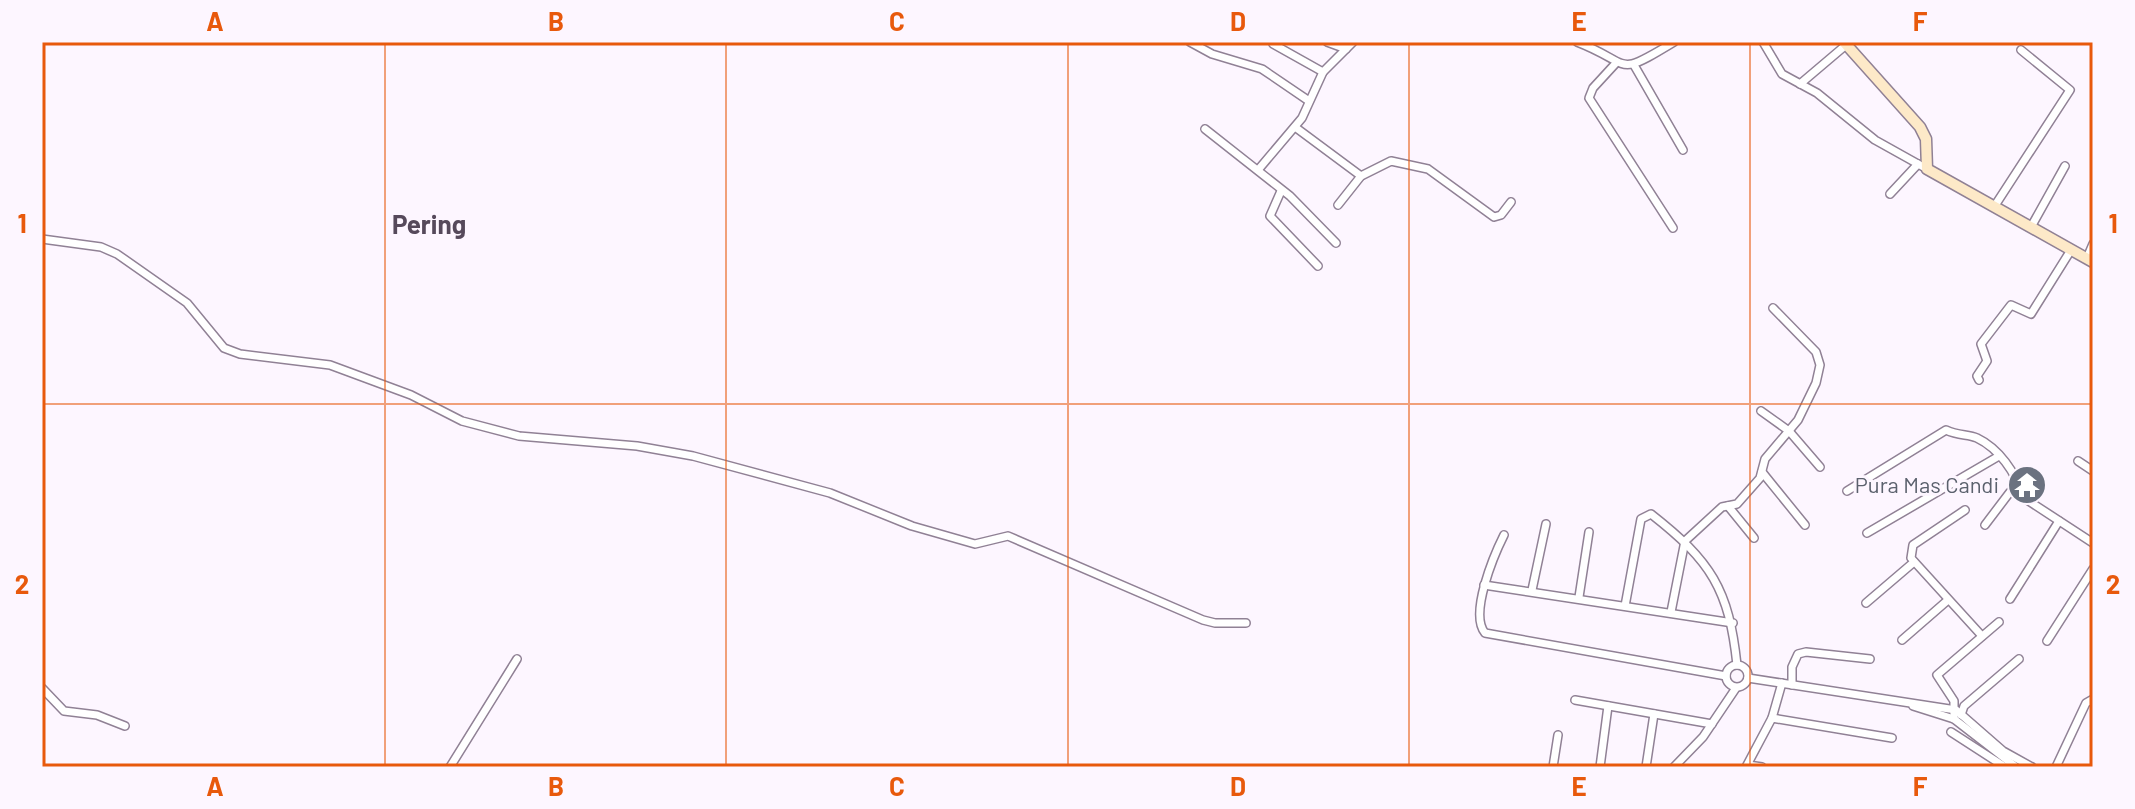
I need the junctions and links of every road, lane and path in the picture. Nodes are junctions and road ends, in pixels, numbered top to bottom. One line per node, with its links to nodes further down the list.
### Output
1 (1190, 42): 15 (street)
2 (1327, 42): 9 (street)
3 (1353, 42): 9 (street)
4 (1577, 42): 11 (street)
5 (1674, 42): 12 (street)
6 (1763, 42): 14 (street)
7 (1845, 43): 14 (street); 19 (street)
8 (1273, 44): 13 (street)
9 (1346, 49): 13 (street)
10 (2021, 50): 27 (street)
11 (1616, 63): 12 (street); 29 (street)
12 (1634, 65): 18 (street)
13 (1323, 72): 15 (street)
14 (1800, 84): 19 (street)
15 (1309, 101): 16 (street)
16 (1295, 127): 21 (street); 22 (street)
17 (1205, 129): 21 (street)
18 (1683, 150)
19 (1922, 166): 24 (street); 27 (street)
20 (2065, 166): 28 (street)
21 (1258, 170): 23 (street)
22 (1361, 176): 25 (street); 26 (street)
23 (1281, 191): 31 (street); 35 (street)
24 (1890, 194)
25 (1511, 202)
26 (1338, 205)
27 (1994, 207): 28 (street)
28 (2031, 227): 33 (street)
29 (1673, 228)
30 (42, 239): 70 (street)
31 (1336, 243)
32 (2093, 244): 34 (street)
33 (2071, 250): 34 (street); 37 (street)
34 (2090, 260)
35 (1318, 266)
36 (1773, 308): 39 (street)
37 (1979, 380)
38 (1761, 411): 39 (street)
39 (1789, 431): 42 (street); 44 (street)
40 (1999, 456): 45 (street); 46 (street); 54 (street)
41 (2078, 461): 43 (street)
42 (1820, 467)
43 (2093, 471)
44 (1762, 472): 47 (street); 51 (street)
45 (1847, 491)
46 (2021, 495): 49 (street); 52 (street)
47 (1728, 506): 56 (street); 57 (street)
48 (1965, 510): 59 (street)
49 (2059, 521): 58 (street); 64 (street)
50 (1546, 524): 62 (street)
51 (1805, 525)
52 (1985, 525)
53 (1589, 532): 63 (street)
54 (1867, 533)
55 (1504, 535): 61 (street)
56 (1754, 538)
57 (1685, 541): 67 (street); 68 (street); 71 (street)
58 (2093, 543)
59 (1914, 562): 65 (street); 66 (street)
60 (2093, 569): 74 (street)
61 (1484, 585): 62 (street); 79 (street)
62 (1532, 590): 63 (street)
63 (1579, 597): 67 (street)
64 (2010, 599)
65 (1948, 600): 72 (street); 73 (street)
66 (1866, 603)
67 (1625, 606): 68 (street)
68 (1671, 612): 71 (street)
69 (1999, 622): 72 (street)
70 (1246, 623)
71 (1733, 623): 78 (street)
72 (1982, 636): 89 (street)
73 (1902, 640)
74 (2047, 641)
75 (517, 659): 97 (street)
76 (1870, 659): 82 (street)
77 (2019, 659): 89 (street)
78 (1737, 665): 79 (street); 80 (street)
79 (1726, 676): 84 (street)
80 (1748, 678): 81 (street); 84 (street)
81 (1782, 683): 82 (street); 90 (street)
82 (1792, 685): 89 (street)
83 (42, 688): 92 (street)
84 (1736, 688): 91 (street)
85 (2093, 699): 106 (street)
86 (1575, 700): 87 (street)
87 (1608, 706): 88 (street); 99 (street)
88 (1654, 714): 91 (street); 100 (street)
89 (1958, 716): 104 (street); 105 (street)
90 (1772, 718): 95 (street); 96 (street)
91 (1712, 724): 101 (street)
92 (125, 726)
93 (1951, 732): 103 (street)
94 (1558, 735): 98 (street)
95 (1892, 738)
96 (1747, 766): 102 (street)
97 (450, 767)
98 (1553, 767)
99 (1600, 767)
100 (1646, 767)
101 (1674, 767)
102 (1762, 767)
103 (2005, 767)
104 (2016, 767)
105 (2032, 767)
106 (2056, 767)

